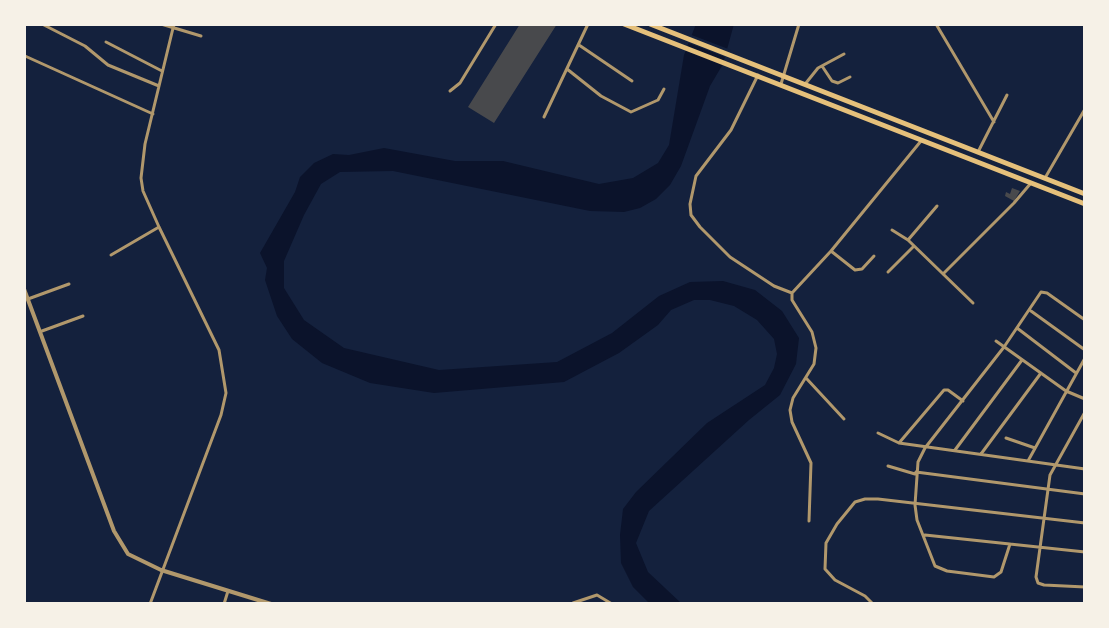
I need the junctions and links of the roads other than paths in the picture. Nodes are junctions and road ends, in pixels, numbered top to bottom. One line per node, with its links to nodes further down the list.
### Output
1 (42, 24): 25 (street)
2 (161, 24): 10 (street)
3 (174, 24): 10 (street)
4 (496, 24): 27 (street)
5 (588, 24): 13 (street)
6 (624, 24): 19 (highway)
7 (799, 24): 20 (street)
8 (936, 24): 32 (street)
9 (655, 25): 20 (highway)
10 (172, 29): 11 (street); 18 (street)
11 (201, 36)
12 (106, 42): 18 (street)
13 (579, 45): 17 (street); 22 (street)
14 (844, 54): 16 (street)
15 (25, 56): 30 (street)
16 (822, 66): 21 (street); 23 (street)
17 (567, 69): 26 (street); 31 (street)
18 (162, 71): 25 (street)
19 (758, 75): 24 (highway); 51 (street)
20 (784, 75): 23 (highway); 24 (street)
21 (850, 77)
22 (632, 81)
23 (806, 83): 34 (highway)
24 (781, 84): 33 (highway)
25 (159, 86): 30 (street)
26 (664, 89)
27 (450, 91)
28 (1007, 95): 32 (street)
29 (1085, 109): 35 (street)
30 (153, 114): 40 (street)
31 (544, 117)
32 (994, 122): 34 (street)
33 (922, 140): 36 (highway); 44 (street)
34 (978, 152): 35 (highway)
35 (1045, 178): 37 (highway)
36 (1031, 183): 38 (highway); 48 (street)
37 (1085, 194)
38 (1085, 204)
39 (937, 206): 42 (street)
40 (159, 227): 45 (street); 94 (street)
41 (892, 230): 42 (street)
42 (908, 240): 43 (street)
43 (914, 246): 47 (street); 48 (street)
44 (831, 251): 46 (street); 51 (street)
45 (111, 255)
46 (874, 256)
47 (888, 272)
48 (943, 274): 53 (street)
49 (69, 284): 52 (street)
50 (24, 289): 52 (street)
51 (792, 293): 66 (street)
52 (28, 299): 58 (street)
53 (973, 303)
54 (1030, 310): 56 (street); 57 (street); 61 (street)
55 (83, 316): 58 (street)
56 (1085, 320)
57 (1017, 328): 60 (street); 65 (street)
58 (42, 331): 94 (street)
59 (996, 341): 60 (street)
60 (1004, 347): 63 (street); 69 (street)
61 (1085, 350)
62 (1085, 358): 65 (street)
63 (1023, 360): 64 (street); 77 (street)
64 (1041, 373): 67 (street); 78 (street)
65 (1076, 373): 67 (street)
66 (806, 378): 71 (street); 88 (street)
67 (1066, 391): 68 (street); 76 (street)
68 (1085, 399)
69 (963, 400): 74 (street); 75 (street)
70 (1085, 412): 81 (street)
71 (844, 419)
72 (878, 433): 74 (street)
73 (1006, 438): 76 (street)
74 (898, 443): 75 (street)
75 (925, 448): 77 (street); 83 (street)
76 (1035, 448): 79 (street)
77 (954, 450): 78 (street)
78 (981, 454): 79 (street)
79 (1028, 461): 81 (street)
80 (888, 465): 83 (street)
81 (1054, 465): 82 (street); 84 (street)
82 (1084, 468)
83 (916, 473): 84 (street); 86 (street)
84 (1047, 490): 85 (street); 87 (street)
85 (1085, 494)
86 (915, 504): 87 (street); 90 (street); 102 (street)
87 (1043, 518): 89 (street); 92 (street)
88 (809, 521)
89 (1085, 523)
90 (925, 535): 91 (street); 91 (street)
91 (1010, 544): 92 (street)
92 (1040, 548): 93 (street); 95 (street)
93 (1085, 552)
94 (161, 570): 96 (street); 98 (street)
95 (1085, 587)
96 (228, 591): 99 (street); 100 (street)
97 (573, 603): 101 (street)
98 (150, 604)
99 (224, 604)
100 (270, 604)
101 (612, 604)
102 (873, 604)

